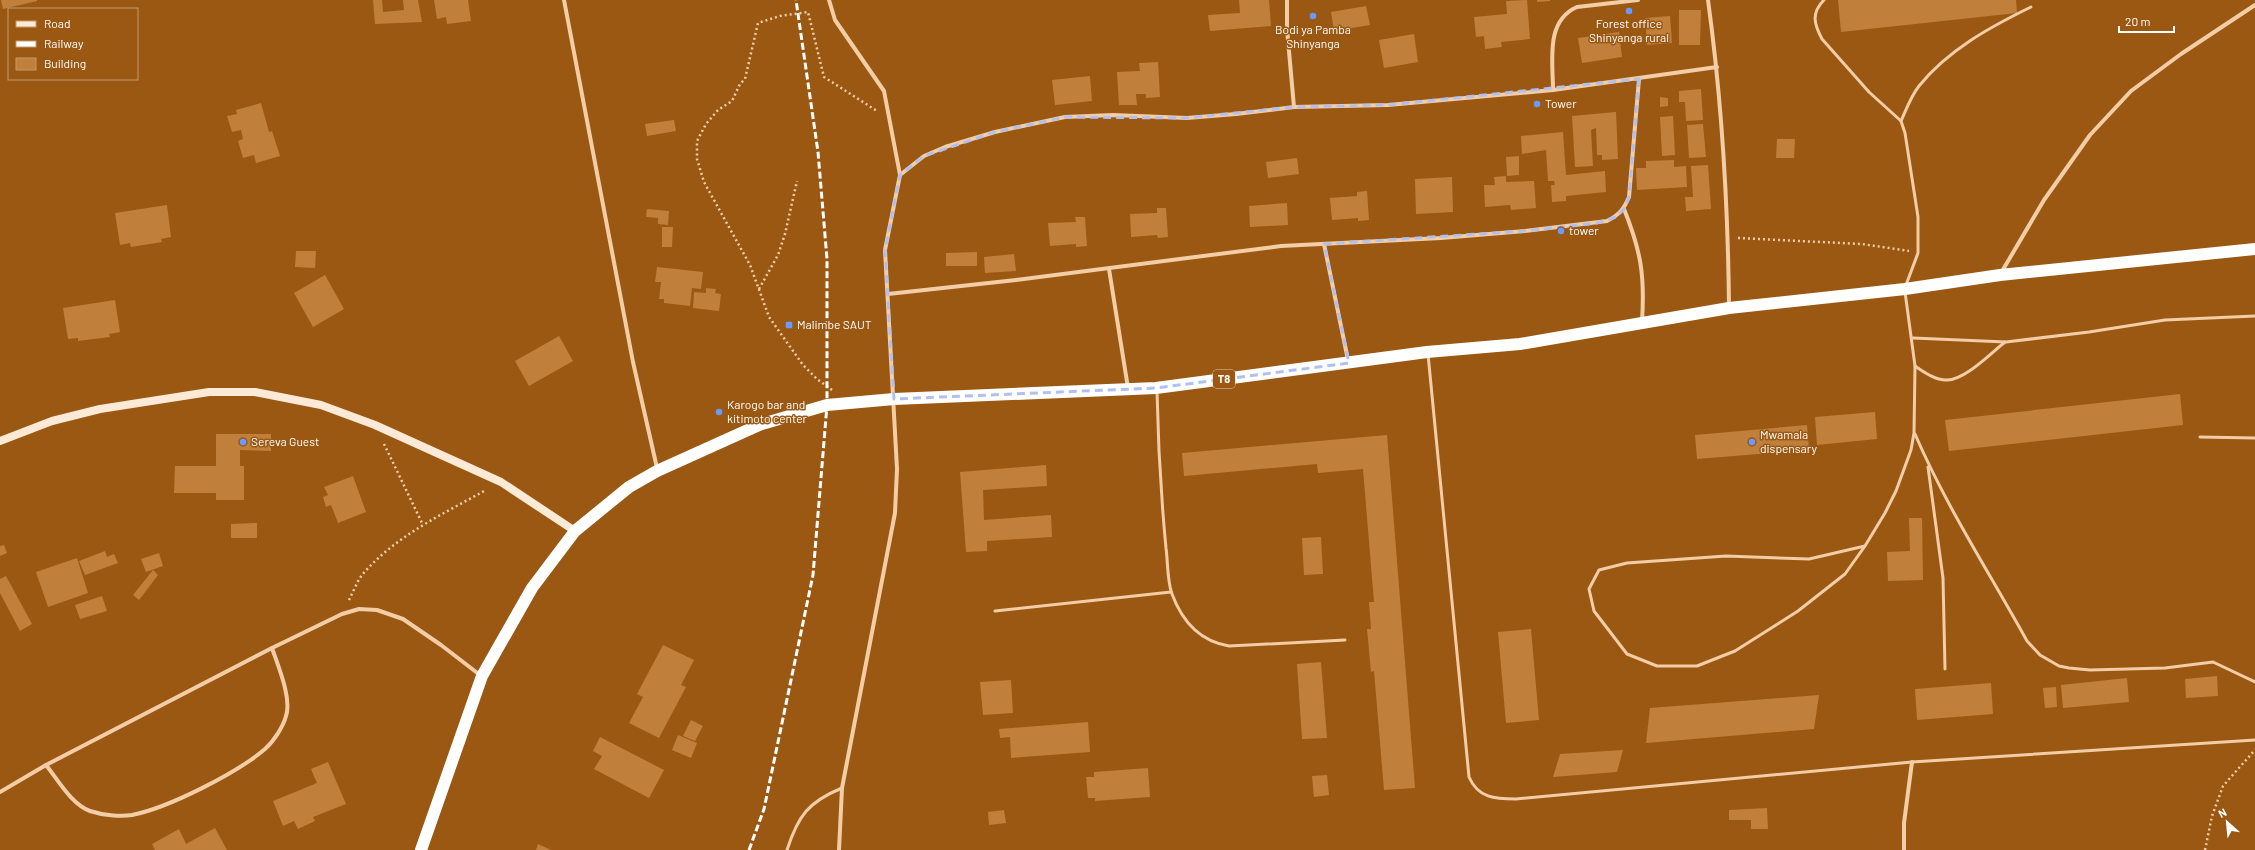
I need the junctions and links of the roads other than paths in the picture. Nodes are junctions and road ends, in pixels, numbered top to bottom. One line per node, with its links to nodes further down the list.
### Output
1 (564, 0): 38 (street)
2 (829, 0): 14 (street)
3 (1286, 0): 12 (street)
4 (1638, 0): 11 (street)
5 (1708, 0): 9 (street)
6 (1824, 0): 13 (lane)
7 (2255, 5): 19 (street)
8 (2031, 7): 13 (lane)
9 (1717, 67): 10 (street); 22 (street)
10 (1639, 79): 11 (street); 15 (street)
11 (1553, 90): 12 (street)
12 (1294, 106): 14 (street)
13 (1901, 122): 20 (lane)
14 (900, 175): 21 (street)
15 (1624, 209): 16 (street); 24 (street)
16 (1324, 244): 18 (street); 28 (street)
17 (2255, 249): 19 (highway, T8)
18 (1109, 269): 21 (street); 31 (street)
19 (2000, 275): 20 (highway, T8)
20 (1905, 288): 22 (highway, T8); 25 (lane)
21 (888, 294): 32 (street)
22 (1729, 308): 24 (highway, T8)
23 (2255, 316): 26 (lane)
24 (1642, 323): 27 (highway, T8)
25 (1913, 338): 26 (lane); 29 (lane)
26 (2006, 342): 29 (lane)
27 (1427, 352): 28 (highway, T8); 49 (lane)
28 (1349, 363): 30 (highway, T8)
29 (1915, 366): 33 (lane)
30 (1156, 388): 31 (highway, T8); 41 (lane)
31 (1129, 390): 32 (highway, T8)
32 (894, 399): 38 (highway, T8); 51 (street)
33 (1914, 433): 37 (lane); 40 (lane)
34 (2200, 437): 35 (lane)
35 (2255, 438)
36 (0, 441): 39 (street)
37 (1928, 464): 45 (lane); 47 (lane)
38 (657, 471): 39 (highway, T8)
39 (575, 531): 46 (highway, T8)
40 (1865, 546): 40 (lane)
41 (1171, 592): 42 (lane); 43 (lane)
42 (995, 611)
43 (1345, 640)
44 (272, 648): 46 (street); 50 (street); 50 (street)
45 (1945, 669)
46 (482, 676): 53 (highway, T8)
47 (2255, 682)
48 (2255, 740): 49 (lane)
49 (1912, 762): 56 (street)
50 (46, 765): 52 (street)
51 (842, 788): 54 (lane); 55 (street)
52 (0, 792)
53 (421, 850)
54 (787, 850)
55 (839, 850)
56 (1904, 850)

